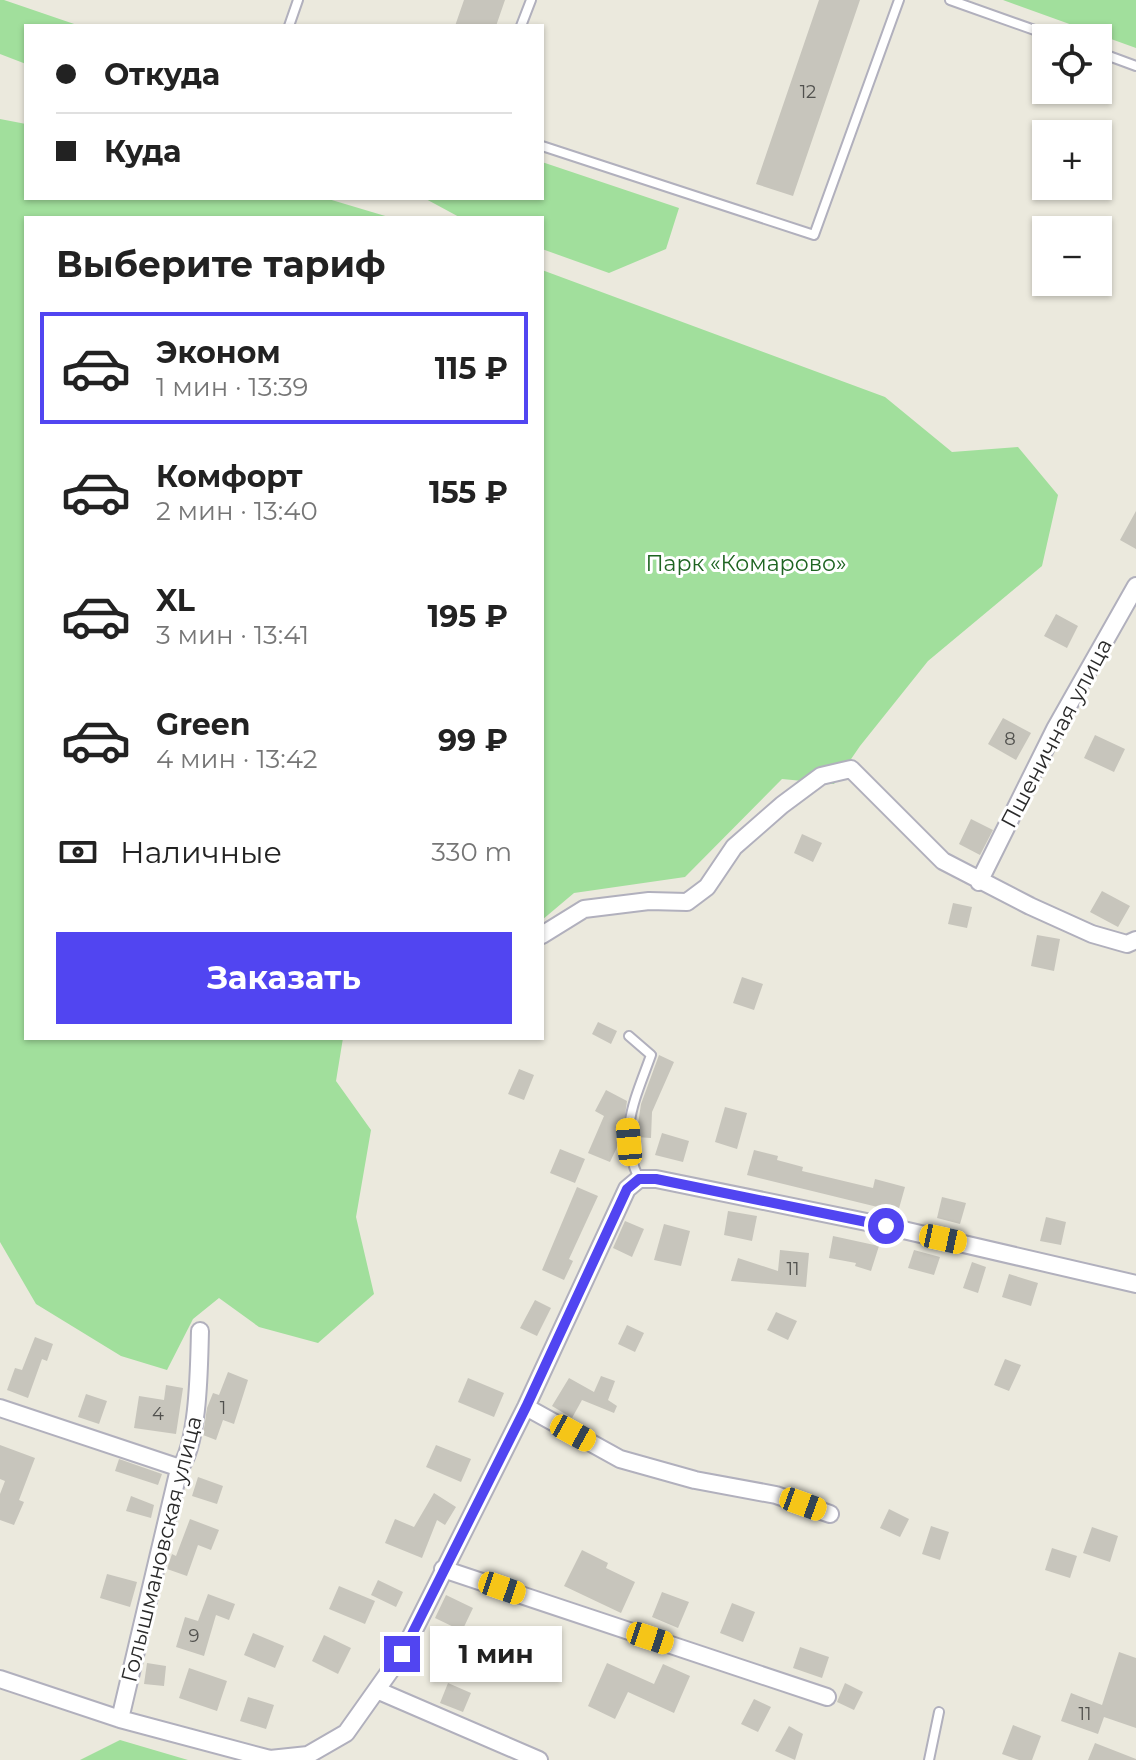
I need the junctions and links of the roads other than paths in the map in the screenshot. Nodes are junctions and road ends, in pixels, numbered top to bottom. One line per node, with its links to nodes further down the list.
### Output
1 (298, 0): 5 (lane)
2 (531, 0): 6 (lane)
3 (899, 0): 10 (lane)
4 (950, 0): 7 (lane)
5 (290, 24)
6 (522, 24)
7 (1032, 29)
8 (1112, 57): 9 (lane)
9 (1136, 66)
10 (544, 147)
11 (1136, 586): 12 (street, Пшеничная улица)
12 (979, 882): 13 (street); 14 (street)
13 (544, 934)
14 (1136, 940)
15 (629, 1036): 16 (lane)
16 (639, 1179): 17 (street); 19 (street)
17 (1136, 1284)
18 (200, 1331): 21 (street, Голышмановская улица)
19 (526, 1407): 22 (street); 23 (street)
20 (0, 1408): 21 (street)
21 (180, 1468): 28 (street, Голышмановская улица)
22 (830, 1514)
23 (443, 1569): 25 (street); 26 (street)
24 (0, 1679): 28 (street)
25 (379, 1691): 29 (street); 30 (street)
26 (827, 1697)
27 (939, 1712): 31 (lane)
28 (120, 1719): 29 (street)
29 (270, 1759)
30 (539, 1760)
31 (929, 1760)

